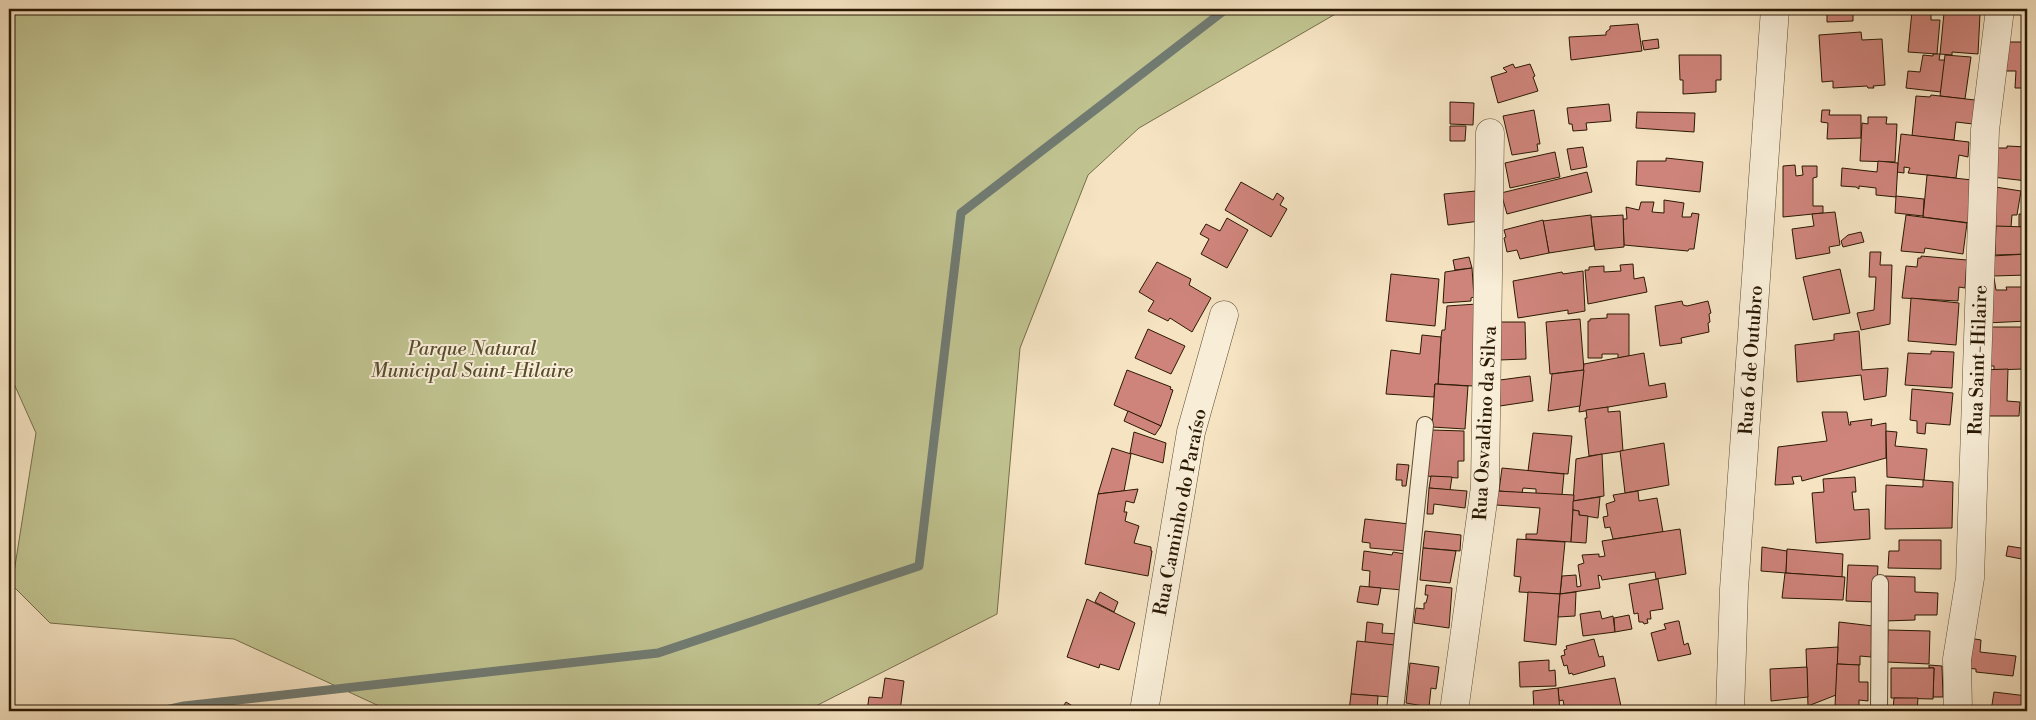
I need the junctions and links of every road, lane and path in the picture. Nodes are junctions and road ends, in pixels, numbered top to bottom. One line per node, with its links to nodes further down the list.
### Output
1 (1775, 9): 10 (street, Rua 6 de Outubro)
2 (2000, 9): 12 (street, Rua Saint-Hilaire)
3 (1490, 133): 9 (street, Rua Osvaldino da Silva)
4 (1224, 315): 7 (street, Rua Caminho do Paraíso)
5 (1425, 425): 8 (lane)
6 (1880, 584): 11 (lane)
7 (1144, 711)
8 (1394, 711)
9 (1454, 711)
10 (1730, 711)
11 (1879, 711)
12 (1958, 711)

